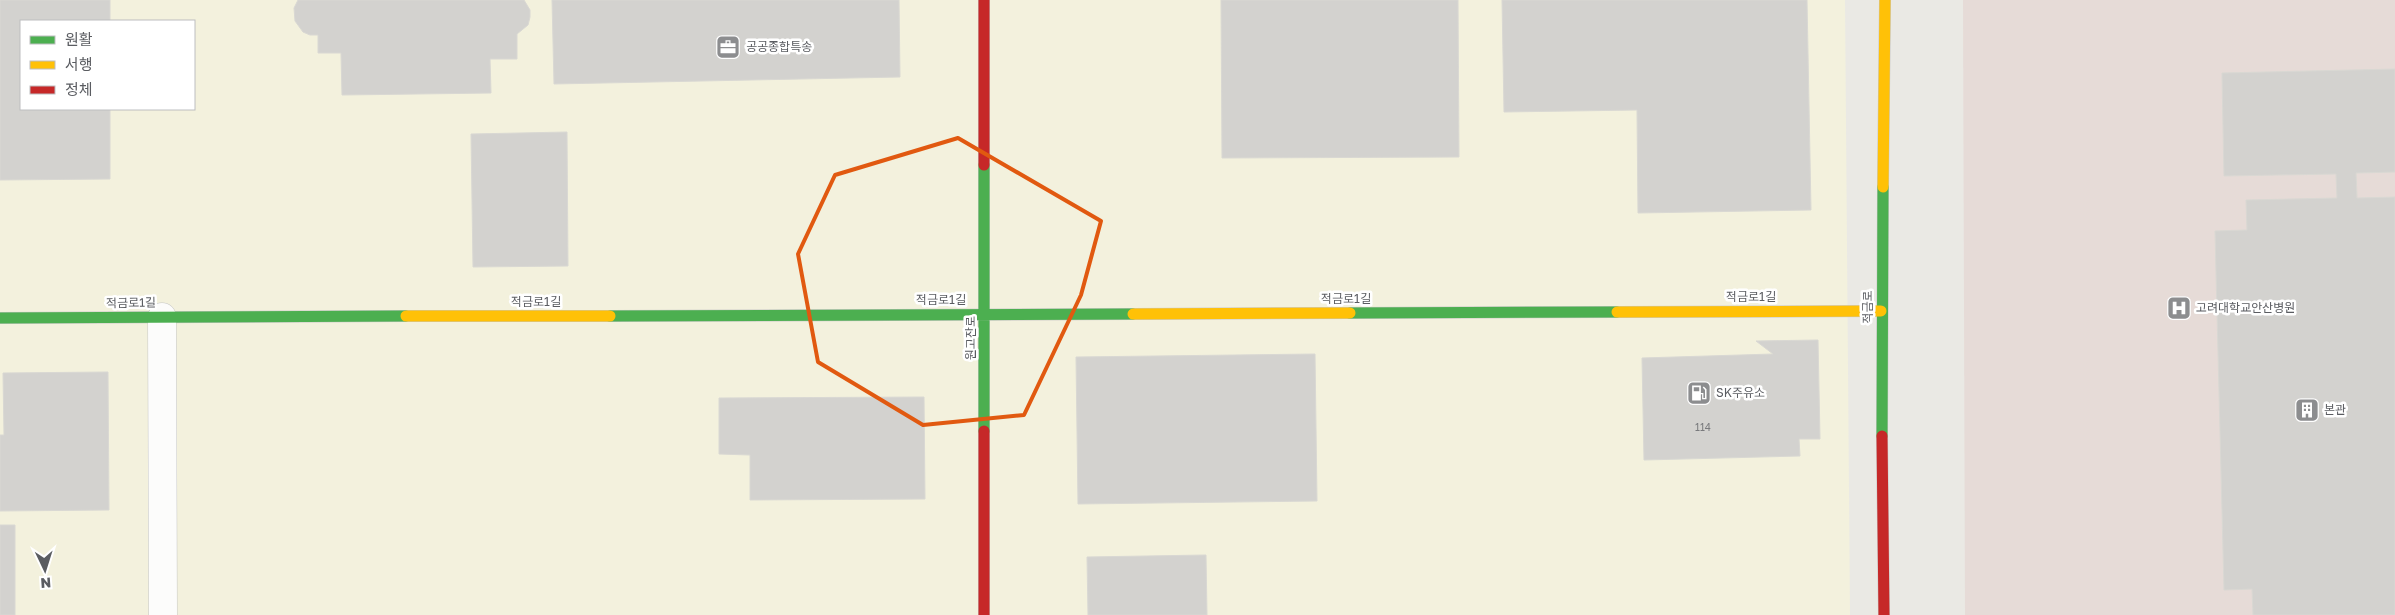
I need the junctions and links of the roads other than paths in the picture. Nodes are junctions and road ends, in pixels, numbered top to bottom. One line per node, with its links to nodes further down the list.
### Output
1 (984, 0): 4 (street, 원고잔로)
2 (1885, 0): 3 (street, 적금로)
3 (1881, 311): 4 (street, 적금로1길); 9 (street, 적금로)
4 (984, 314): 5 (street, 적금로1길); 8 (street, 원고잔로)
5 (162, 317): 6 (street, 적금로1길); 7 (street)
6 (0, 318)
7 (163, 615)
8 (984, 615)
9 (1884, 615)

